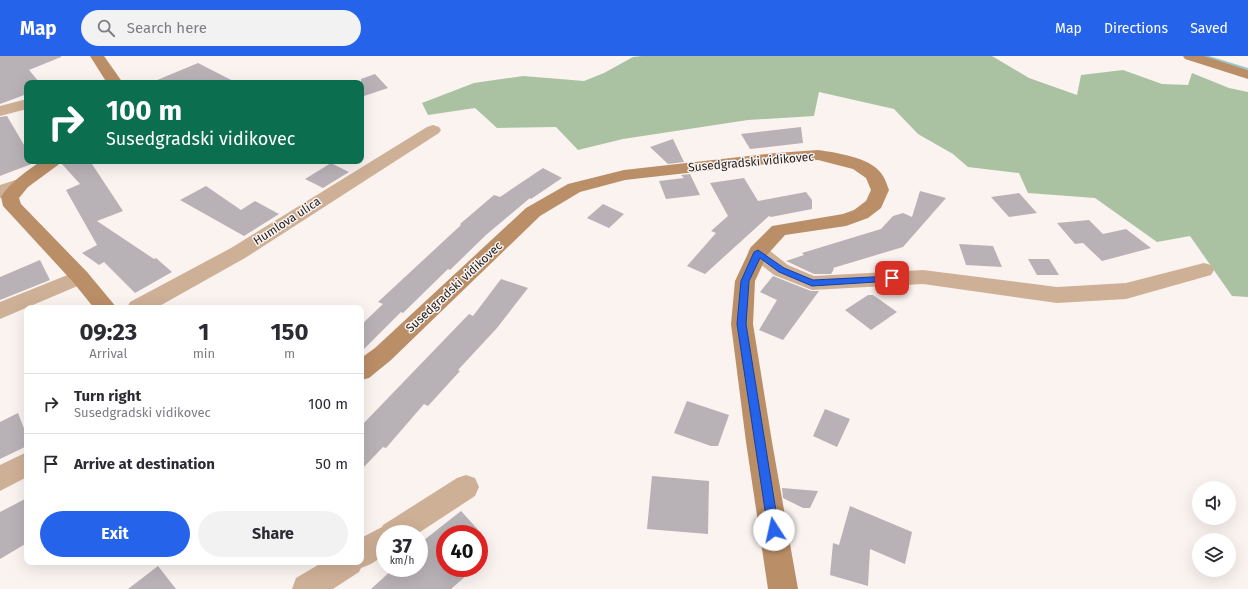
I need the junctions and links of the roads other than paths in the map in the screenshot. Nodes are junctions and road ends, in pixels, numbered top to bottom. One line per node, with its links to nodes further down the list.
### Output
1 (97, 56): 4 (street)
2 (1190, 56): 3 (street)
3 (1248, 75)
4 (111, 80)
5 (24, 105): 6 (street)
6 (0, 111)
7 (434, 130): 15 (street, Humlova ulica)
8 (48, 164): 9 (street)
9 (22, 183): 10 (street); 13 (street)
10 (0, 192)
11 (758, 252): 12 (street); 17 (street, Susedgradski vidikovec); 26 (street, Susedgradski vidikovec)
12 (1204, 270)
13 (80, 277): 14 (street); 16 (street)
14 (103, 305)
15 (143, 305)
16 (0, 311)
17 (364, 369)
18 (24, 466): 19 (street)
19 (0, 479)
20 (466, 487): 21 (street)
21 (407, 525)
22 (376, 545): 23 (street)
23 (364, 552)
24 (344, 565): 25 (street)
25 (307, 589)
26 (784, 589)

